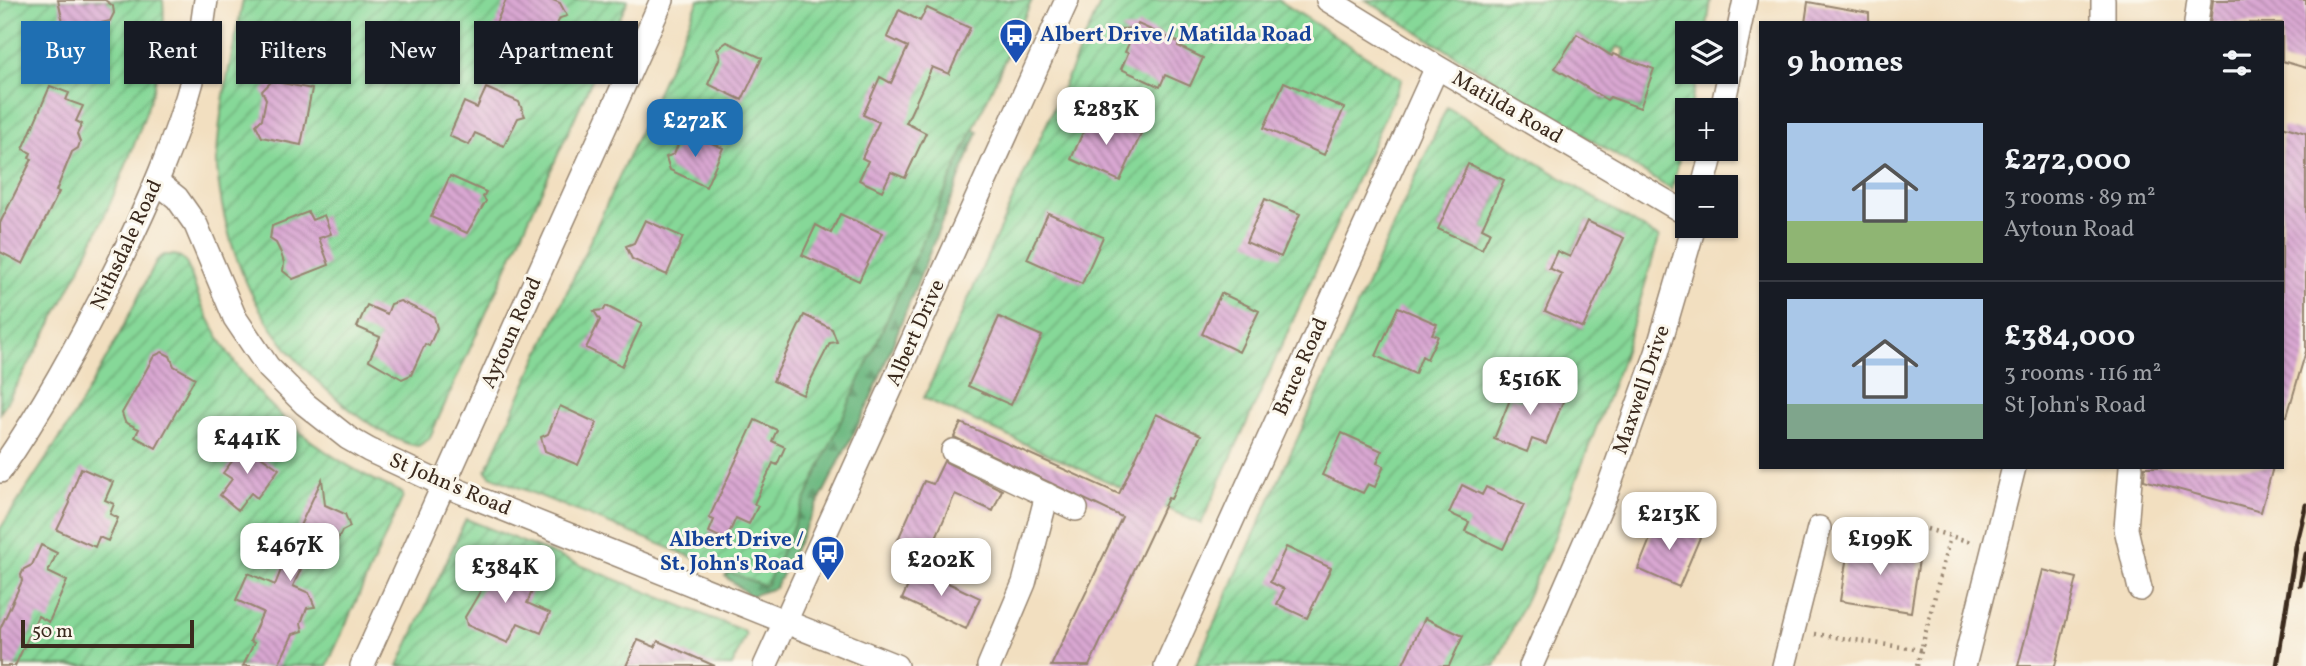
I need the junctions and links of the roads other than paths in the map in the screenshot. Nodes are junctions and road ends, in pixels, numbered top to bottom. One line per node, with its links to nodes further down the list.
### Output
1 (206, 0): 12 (street, Nithsdale Road)
2 (663, 0): 19 (street, Aytoun Road)
3 (1068, 0): 24 (street, Albert Drive)
4 (1328, 0): 10 (street, Matilda Road)
5 (1745, 0): 11 (street)
6 (2103, 0): 8 (street)
7 (2199, 0): 9 (street)
8 (2103, 21)
9 (2196, 21)
10 (1437, 67): 13 (street, Matilda Road); 29 (street, Bruce Road)
11 (1725, 98)
12 (157, 182): 18 (street, Nithsdale Road); 19 (street, St John's Road)
13 (1675, 207)
14 (1691, 238): 30 (street, Maxwell Drive)
15 (953, 451): 20 (street)
16 (2013, 469): 32 (street)
17 (2131, 469): 23 (street)
18 (0, 471)
19 (444, 485): 24 (street, St John's Road); 25 (street, Aytoun Road)
20 (1047, 495): 21 (street); 28 (street)
21 (1076, 509)
22 (1819, 528): 31 (street)
23 (2140, 589)
24 (785, 622): 26 (street, Albert Drive); 27 (street, St John's Road)
25 (362, 666)
26 (765, 666)
27 (896, 666)
28 (989, 666)
29 (1166, 666)
30 (1531, 666)
31 (1784, 666)
32 (1964, 666)

